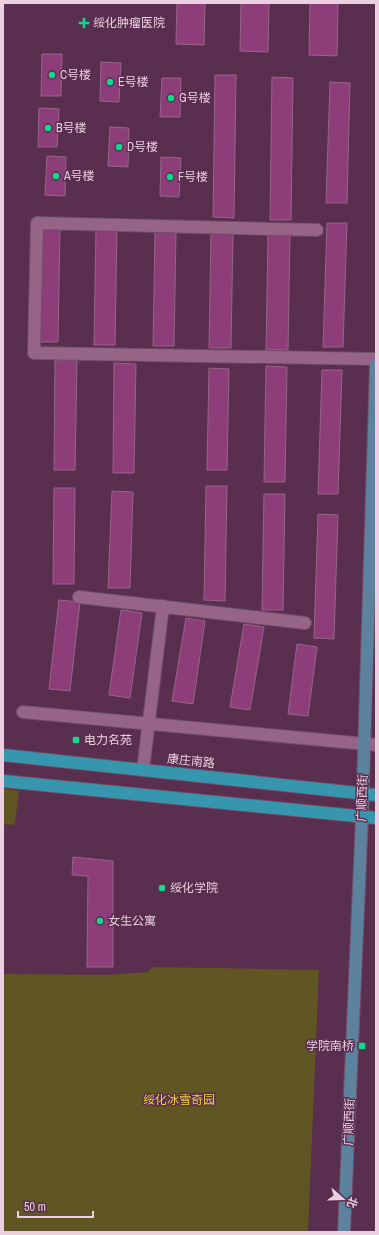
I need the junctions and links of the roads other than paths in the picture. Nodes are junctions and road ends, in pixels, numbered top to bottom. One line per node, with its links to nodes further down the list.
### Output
1 (316, 230): 2 (street)
2 (376, 359)
3 (376, 365): 9 (main road, 广顺西街)
4 (79, 597): 5 (street)
5 (163, 606): 6 (street); 8 (street)
6 (305, 623)
7 (24, 712): 8 (street)
8 (149, 724): 9 (street); 12 (street)
9 (364, 744): 10 (street); 14 (main road, 广顺西街)
10 (376, 745)
11 (3, 755): 12 (highway, 康庄南路)
12 (143, 770): 14 (highway, 康庄南路)
13 (3, 780): 16 (highway)
14 (362, 794): 15 (highway, 康庄南路); 16 (main road, 广顺西街)
15 (376, 795)
16 (362, 817): 17 (highway); 18 (main road, 广顺西街)
17 (376, 818)
18 (344, 1232)

